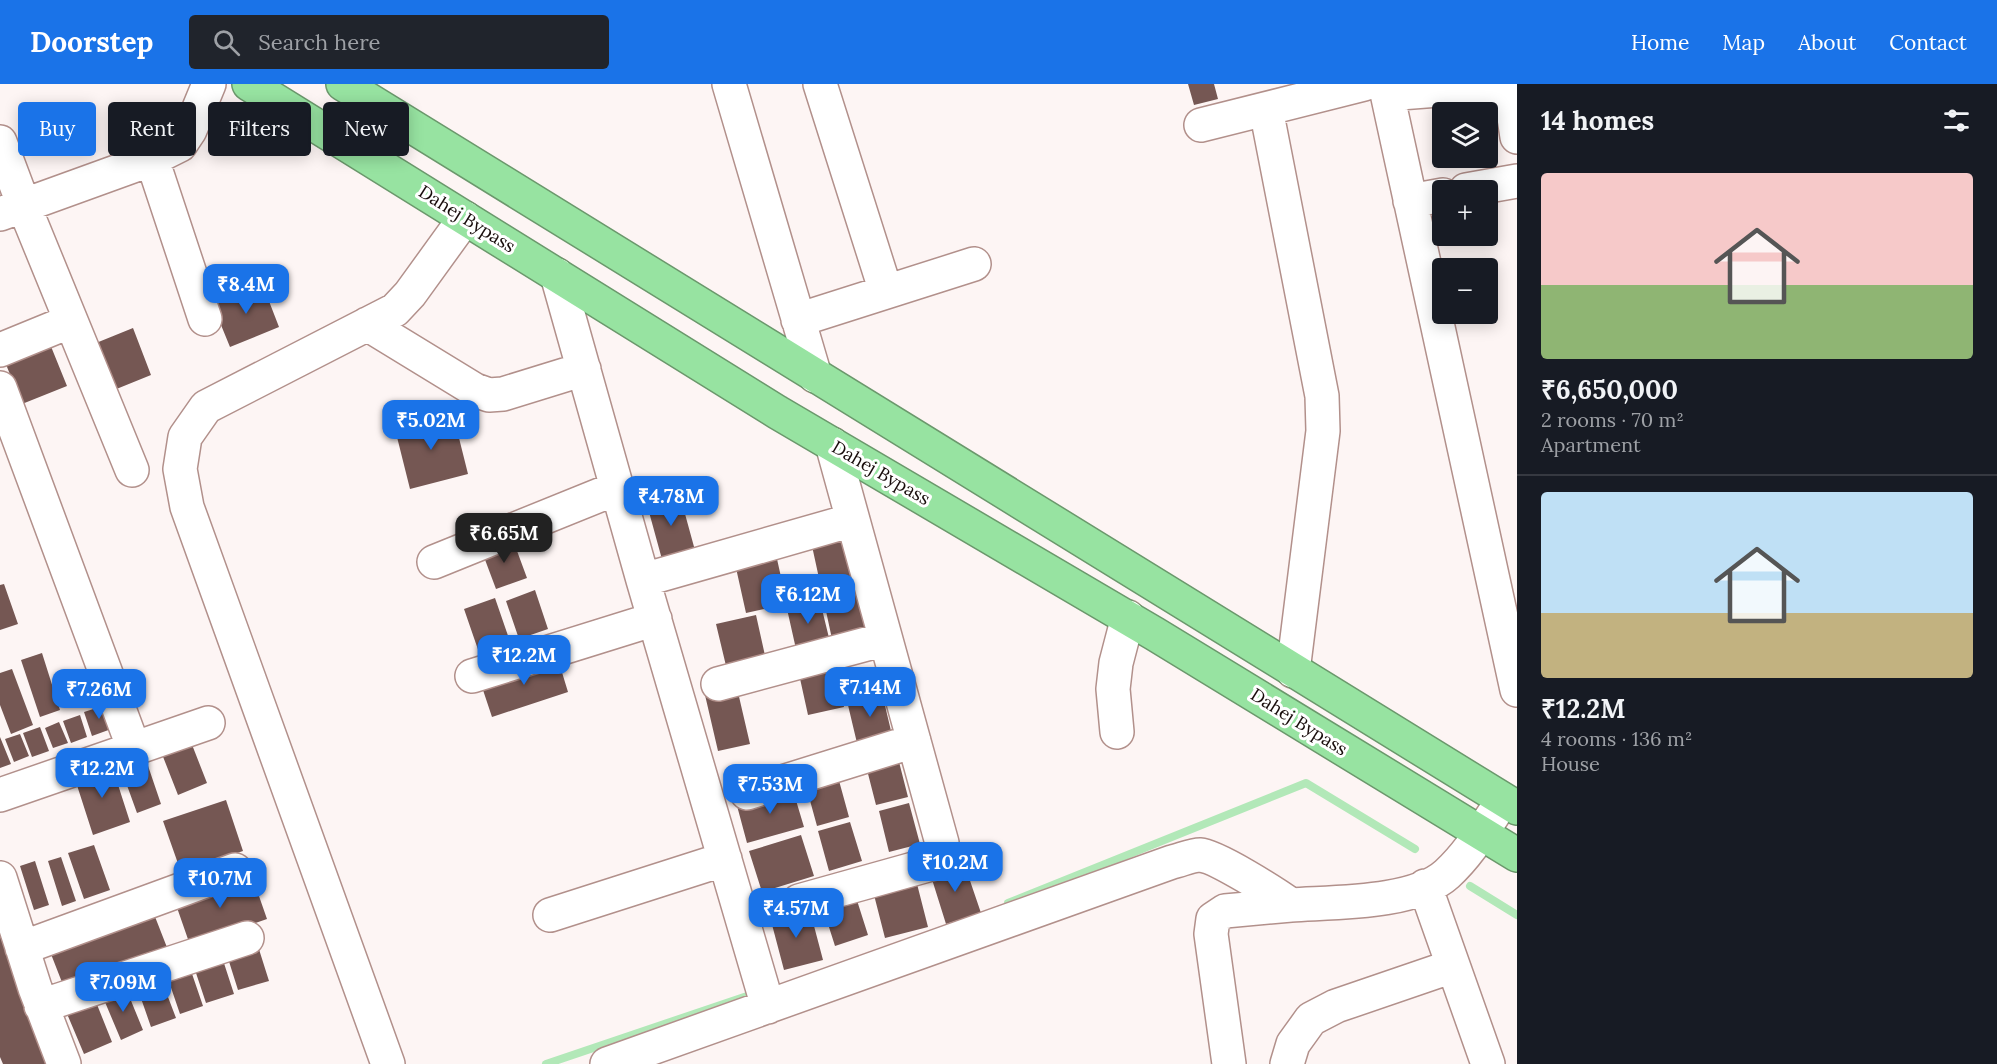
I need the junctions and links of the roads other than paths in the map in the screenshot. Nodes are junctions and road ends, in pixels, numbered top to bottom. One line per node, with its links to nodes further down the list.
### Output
1 (209, 84): 13 (street)
2 (249, 84): 19 (highway, Dahej Bypass)
3 (343, 84): 29 (highway)
4 (729, 84): 24 (street)
5 (820, 84): 22 (street)
6 (1516, 84): 7 (street)
7 (1509, 85): 8 (street); 11 (street)
8 (1379, 87): 9 (street); 17 (street)
9 (1266, 109): 10 (street); 40 (street)
10 (1201, 125)
11 (1517, 136)
12 (0, 142): 18 (street)
13 (152, 159): 18 (street); 23 (street)
14 (1517, 181): 15 (street)
15 (1498, 184)
16 (1432, 197): 17 (street)
17 (1410, 201): 43 (street)
18 (12, 210): 25 (street)
19 (465, 218): 21 (highway, Dahej Bypass); 26 (street)
20 (974, 264): 22 (street)
21 (557, 275): 28 (street); 31 (highway, Dahej Bypass)
22 (886, 292): 24 (street)
23 (205, 318)
24 (798, 320): 29 (street)
25 (71, 321): 27 (street); 32 (street)
26 (368, 324): 28 (street); 66 (street)
27 (0, 350)
28 (584, 369): 33 (street)
29 (815, 376): 40 (highway)
30 (0, 388): 47 (street)
31 (832, 444): 34 (street); 37 (highway, Dahej Bypass)
32 (132, 470)
33 (617, 488): 35 (street); 36 (street)
34 (853, 520): 36 (street); 39 (street)
35 (434, 562)
36 (643, 580): 38 (street)
37 (1128, 617): 45 (street); 51 (highway, Dahej Bypass)
38 (655, 619): 41 (street); 53 (street)
39 (885, 639): 42 (street); 46 (street)
40 (1293, 671): 50 (highway)
41 (472, 676)
42 (718, 684)
43 (1517, 690)
44 (208, 723): 47 (street)
45 (1117, 732)
46 (914, 741): 48 (street); 57 (street)
47 (134, 749): 49 (street)
48 (747, 794)
49 (0, 795)
50 (1510, 804): 51 (street)
51 (1481, 834): 52 (highway, Dahej Bypass); 56 (street)
52 (1517, 855)
53 (724, 859): 59 (street); 64 (street)
54 (235, 870): 61 (street)
55 (0, 878): 61 (street)
56 (1425, 886): 58 (street); 62 (street)
57 (799, 901)
58 (1291, 905): 64 (street); 68 (street)
59 (550, 915)
60 (247, 938): 63 (street)
61 (22, 948): 63 (street)
62 (1454, 966): 69 (street); 70 (street)
63 (41, 1006): 65 (street)
64 (768, 1006): 67 (street)
65 (64, 1064)
66 (388, 1064)
67 (607, 1064)
68 (1229, 1064)
69 (1287, 1064)
70 (1488, 1064)

